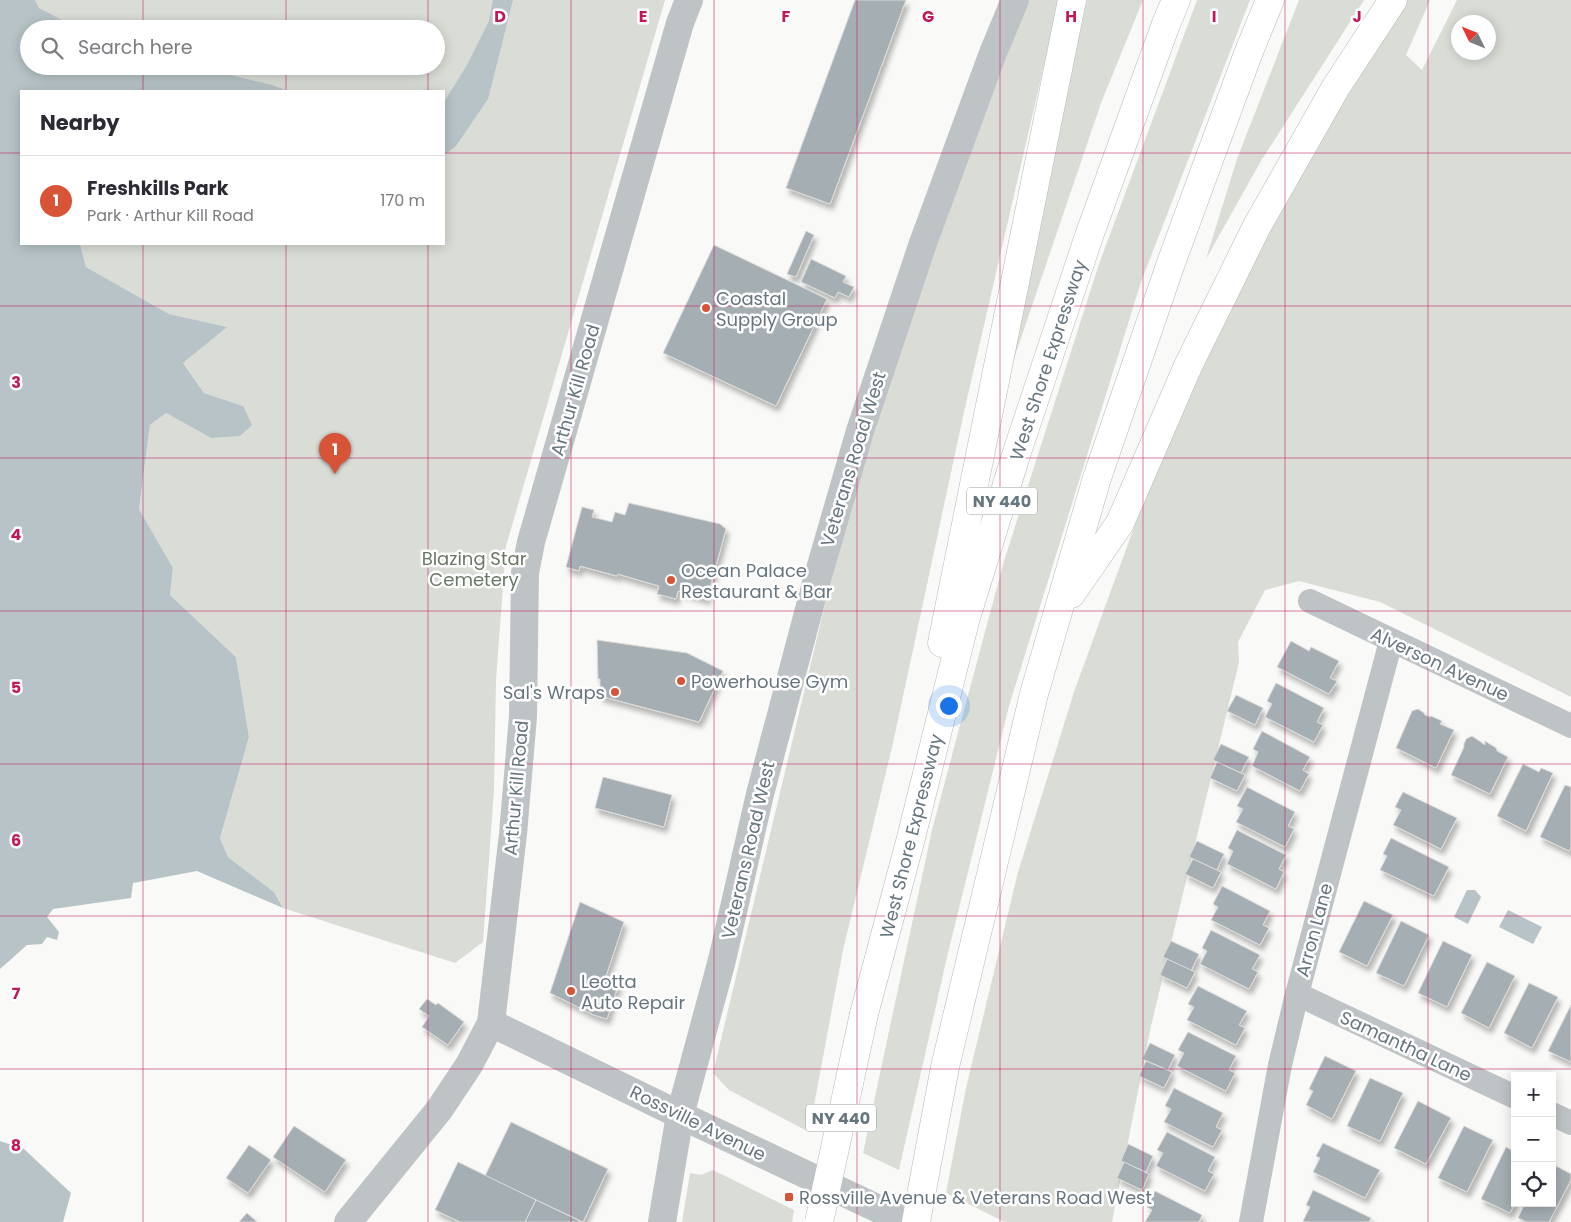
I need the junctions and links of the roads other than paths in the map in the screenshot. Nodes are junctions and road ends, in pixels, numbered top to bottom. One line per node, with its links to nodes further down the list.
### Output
1 (689, 0): 13 (street, Arthur Kill Road)
2 (1015, 0): 15 (street, Veterans Road West)
3 (1072, 0): 12 (highway)
4 (1176, 0): 12 (highway, West Shore Expressway / NY 440)
5 (1270, 0): 8 (highway)
6 (1393, 0): 8 (highway)
7 (1310, 601): 9 (street, Alverson Avenue)
8 (1058, 613): 22 (highway)
9 (1391, 640): 10 (street, Alverson Avenue); 11 (street, Arron Lane)
10 (1571, 726)
11 (1297, 994): 14 (street, Samantha Lane); 23 (street, Arron Lane)
12 (864, 1014): 20 (highway, West Shore Expressway / NY 440, bridge)
13 (491, 1023): 15 (street, Rossville Avenue); 18 (street, Arthur Kill Road)
14 (1511, 1095)
15 (680, 1115): 19 (street, Veterans Road West); 21 (street, Rossville Avenue)
16 (1556, 1116): 17 (street)
17 (1571, 1123)
18 (348, 1222)
19 (662, 1222)
20 (818, 1222)
21 (906, 1222)
22 (916, 1222)
23 (1251, 1222)

